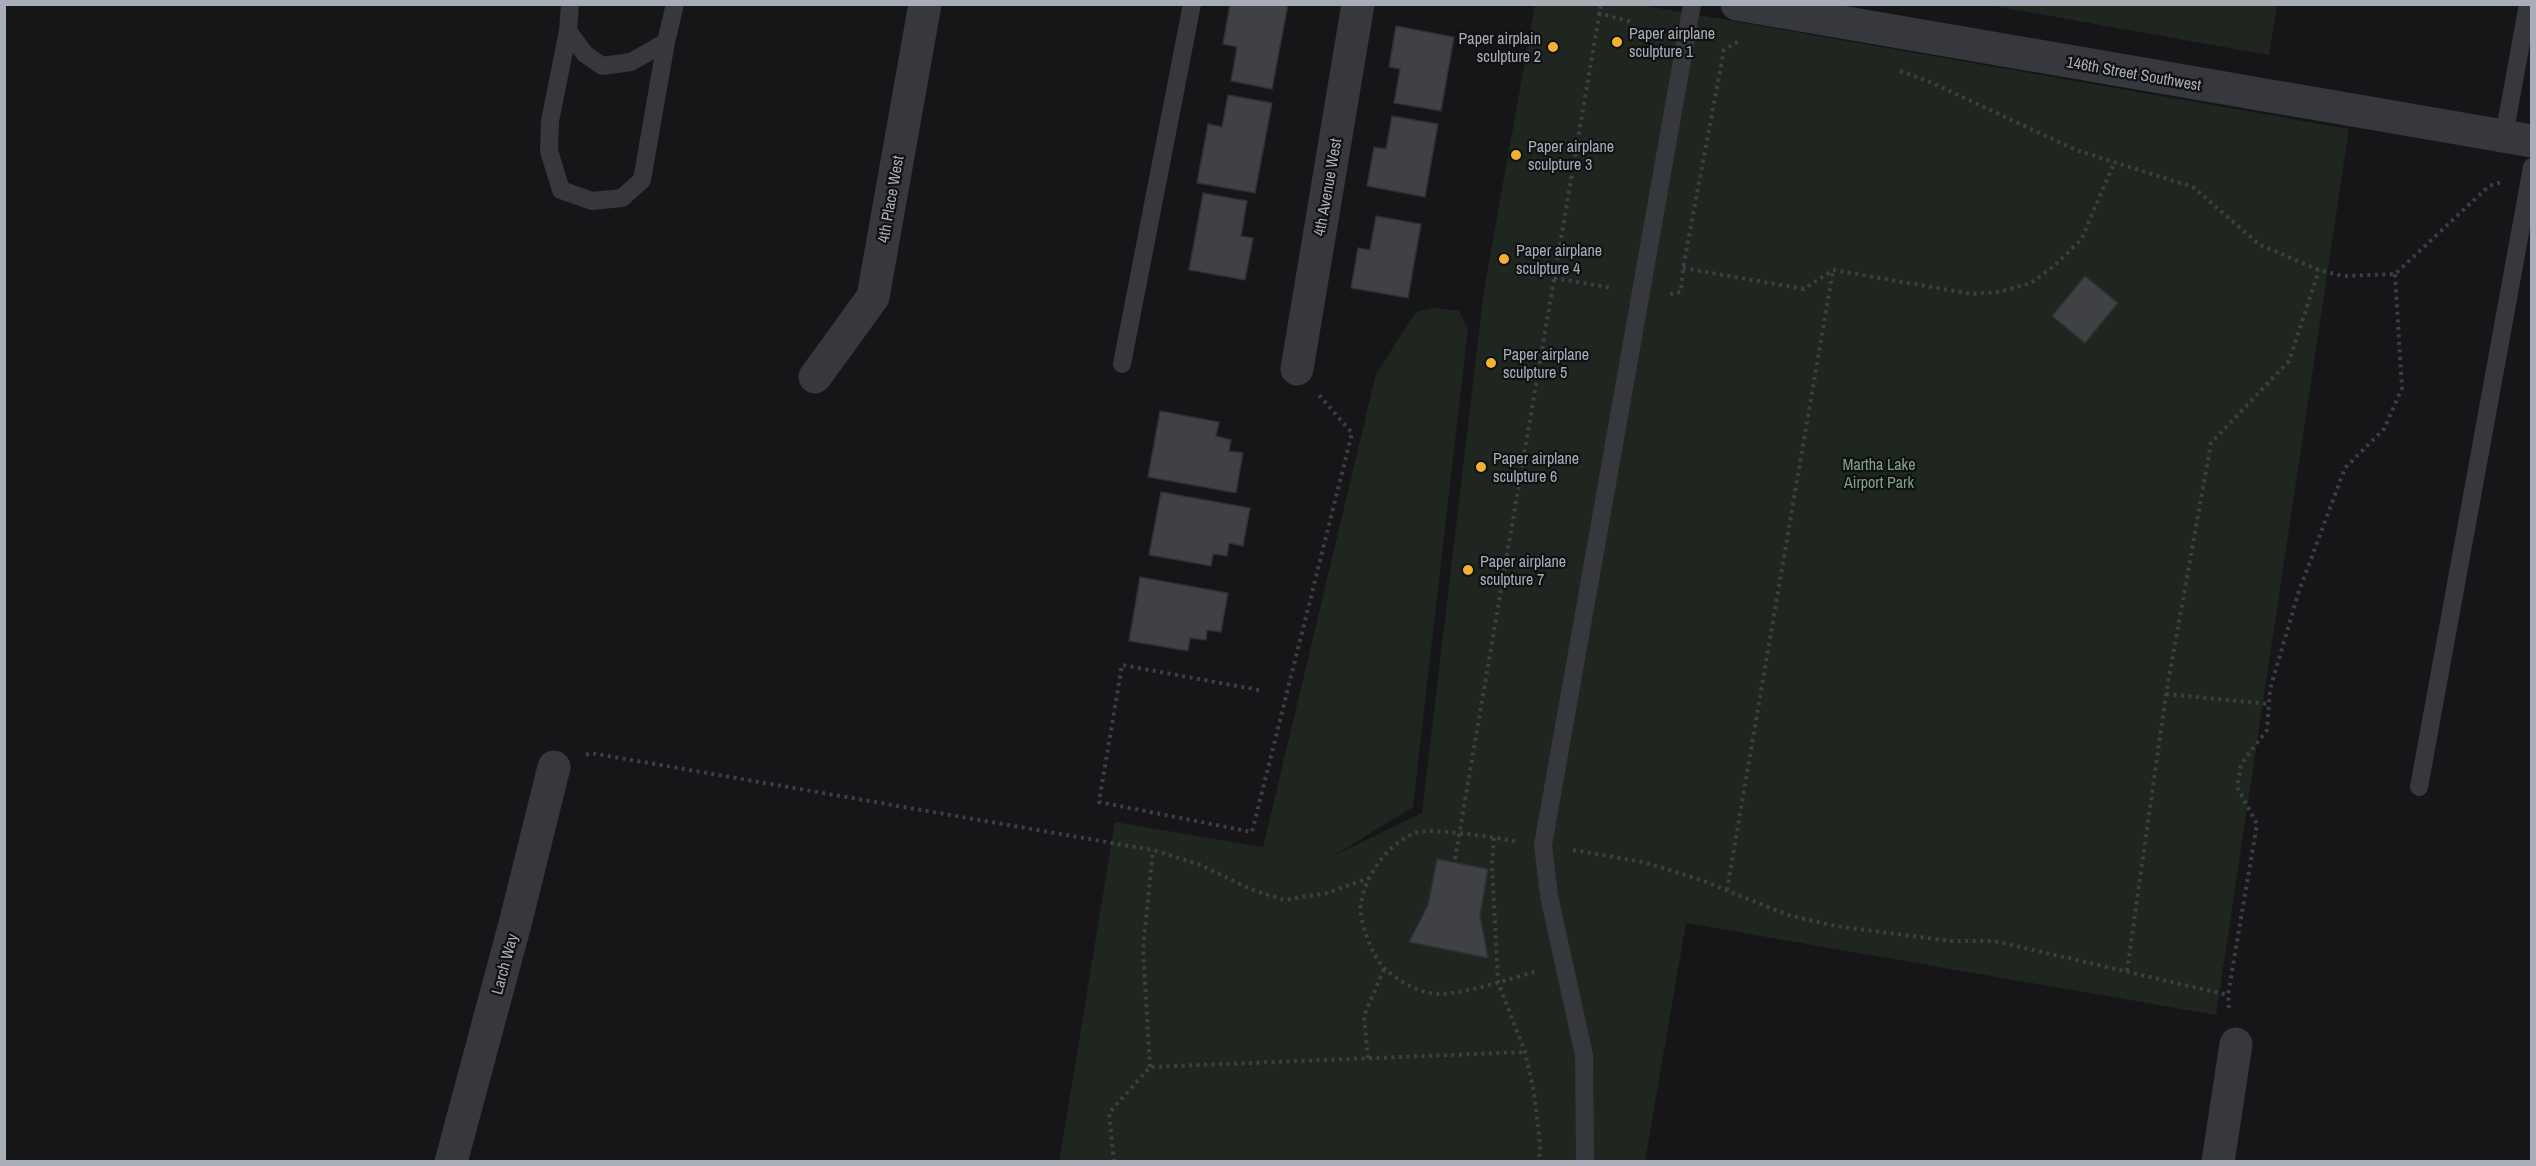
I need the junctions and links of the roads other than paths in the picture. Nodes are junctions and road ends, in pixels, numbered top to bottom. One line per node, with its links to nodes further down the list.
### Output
1 (570, 4): 9 (lane)
2 (675, 4): 10 (lane)
3 (925, 4): 15 (street, 4th Place West)
4 (1192, 4): 13 (lane)
5 (1358, 4): 14 (street, 4th Avenue West)
6 (1692, 4): 20 (lane)
7 (1737, 4): 11 (street, 146th Street Southwest)
8 (2528, 4): 11 (lane)
9 (568, 31): 10 (lane); 10 (lane)
10 (666, 42)
11 (2518, 138)
12 (2531, 169): 17 (lane)
13 (1122, 364)
14 (1297, 369)
15 (815, 376)
16 (554, 766): 19 (street, Larch Way)
17 (2420, 788)
18 (2236, 1044): 21 (street)
19 (451, 1161)
20 (1586, 1161)
21 (2218, 1161)

